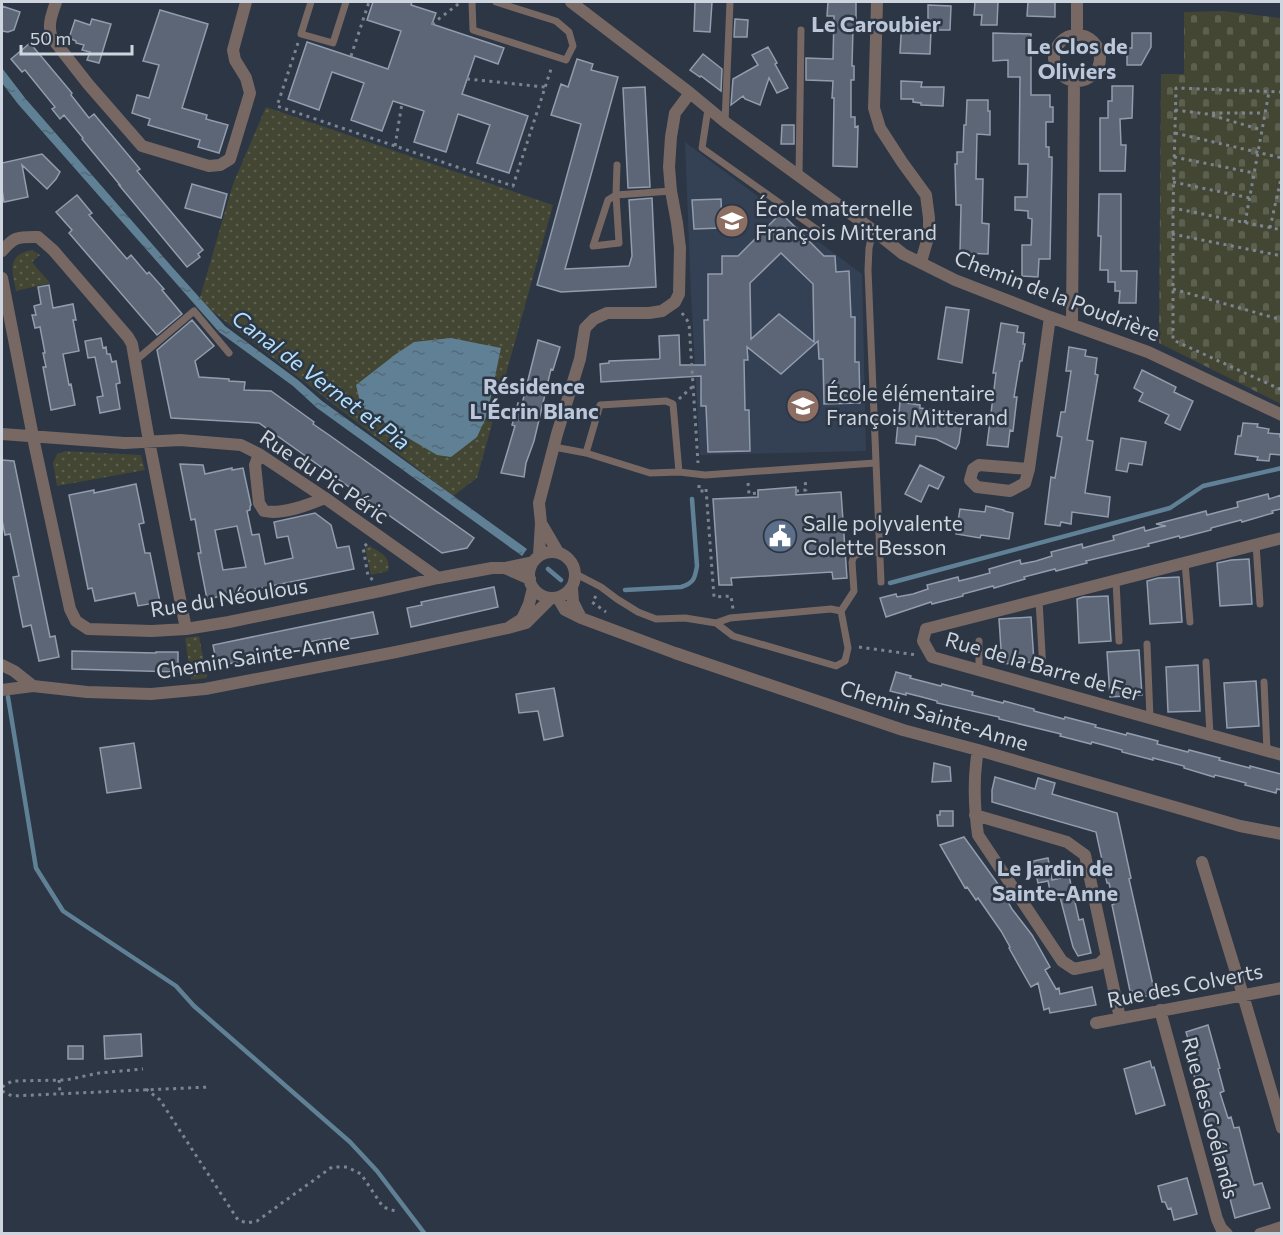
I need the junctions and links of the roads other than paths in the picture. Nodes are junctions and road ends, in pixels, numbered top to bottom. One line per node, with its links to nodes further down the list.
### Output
1 (56, 2): 2 (street)
2 (246, 2)
3 (311, 2): 4 (lane)
4 (346, 2)
5 (472, 2): 6 (lane)
6 (496, 2)
7 (571, 2): 14 (street, Chemin de la Poudrière)
8 (730, 2): 16 (lane)
9 (878, 2): 24 (street)
10 (1077, 2): 12 (street)
11 (801, 30): 18 (lane)
12 (1077, 35): 13 (street); 13 (street)
13 (1074, 82): 27 (street)
14 (690, 93): 15 (street, Chemin de la Poudrière); 19 (street)
15 (708, 109): 16 (street, Chemin de la Poudrière); 22 (lane)
16 (725, 122): 18 (street, Chemin de la Poudrière)
17 (617, 165): 20 (lane)
18 (799, 176): 21 (street, Chemin de la Poudrière)
19 (671, 191): 20 (lane); 34 (street)
20 (616, 195): 20 (lane)
21 (873, 230): 24 (street, Chemin de la Poudrière); 37 (lane)
22 (822, 233)
23 (2, 249): 29 (street)
24 (921, 262): 26 (street, Chemin de la Poudrière)
25 (2, 278): 32 (street, Rue du Néoulous)
26 (1050, 317): 27 (street, Chemin de la Poudrière); 38 (street)
27 (1072, 324): 30 (street, Chemin de la Poudrière)
28 (229, 353): 29 (lane)
29 (135, 361): 33 (street)
30 (1281, 415)
31 (2, 434): 32 (street, Rue du Pic Péric)
32 (33, 436): 33 (street, Rue du Pic Péric); 65 (street, Rue du Néoulous)
33 (149, 441): 36 (street, Rue du Pic Péric); 65 (street)
34 (554, 447): 35 (lane); 41 (street)
35 (586, 453): 39 (lane); 39 (lane)
36 (259, 454): 40 (street, Rue du Pic Péric); 40 (street)
37 (875, 463): 39 (lane); 45 (lane)
38 (1029, 469)
39 (679, 472)
40 (325, 498): 47 (street, Rue du Pic Péric)
41 (541, 523): 44 (street); 46 (street)
42 (1281, 538): 43 (street, Rue de la Barre de Fer)
43 (1256, 544): 48 (street, Rue de la Barre de Fer); 59 (lane)
44 (558, 552): 46 (street); 50 (street)
45 (879, 552): 53 (lane); 60 (lane)
46 (536, 559): 49 (street, Rue du Néoulous); 54 (street)
47 (417, 563): 51 (street, Rue du Pic Péric); 55 (street)
48 (1185, 563): 52 (street, Rue de la Barre de Fer); 62 (lane)
49 (505, 568): 51 (street, Rue du Néoulous); 54 (street, Rue du Néoulous)
50 (576, 574): 56 (street); 63 (lane)
51 (438, 578): 55 (street, Rue du Néoulous)
52 (1116, 580): 58 (street, Rue de la Barre de Fer); 67 (lane)
53 (881, 582)
54 (531, 584): 57 (street); 64 (street)
55 (404, 585): 65 (street, Rue du Néoulous)
56 (572, 588): 57 (street); 61 (street)
57 (554, 598): 61 (street, Chemin Sainte-Anne); 64 (street, Chemin Sainte-Anne)
58 (1039, 600): 71 (street, Rue de la Barre de Fer); 72 (lane)
59 (1260, 604)
60 (842, 611): 63 (lane); 63 (lane)
61 (580, 618): 78 (street, Chemin Sainte-Anne)
62 (1190, 622)
63 (716, 623)
64 (508, 628): 74 (street, Chemin Sainte-Anne)
65 (186, 629)
66 (979, 641): 71 (lane)
67 (1119, 641)
68 (1147, 644): 76 (lane)
69 (1206, 662): 77 (lane)
70 (2, 665): 74 (street)
71 (979, 670): 76 (street, Rue de la Barre de Fer)
72 (1043, 671)
73 (1264, 682): 79 (lane)
74 (33, 686): 75 (street, Chemin Sainte-Anne)
75 (2, 690)
76 (1150, 718): 77 (street, Rue de la Barre de Fer)
77 (1210, 735): 79 (street, Rue de la Barre de Fer)
78 (978, 750): 81 (street); 82 (street, Chemin Sainte-Anne)
79 (1267, 751): 80 (street, Rue de la Barre de Fer)
80 (1281, 755)
81 (975, 815): 84 (street); 84 (street)
82 (1281, 834)
83 (1202, 862): 86 (street)
84 (1106, 957): 88 (street)
85 (1281, 988): 86 (street, Rue des Colverts)
86 (1244, 995): 87 (street, Rue des Colverts); 90 (street)
87 (1160, 1010): 88 (street, Rue des Colverts); 92 (street, Rue des Goélands)
88 (1120, 1018): 89 (street, Rue des Colverts)
89 (1096, 1023)
90 (1281, 1128)
91 (1281, 1227): 93 (street)
92 (1227, 1233)
93 (1260, 1233)

